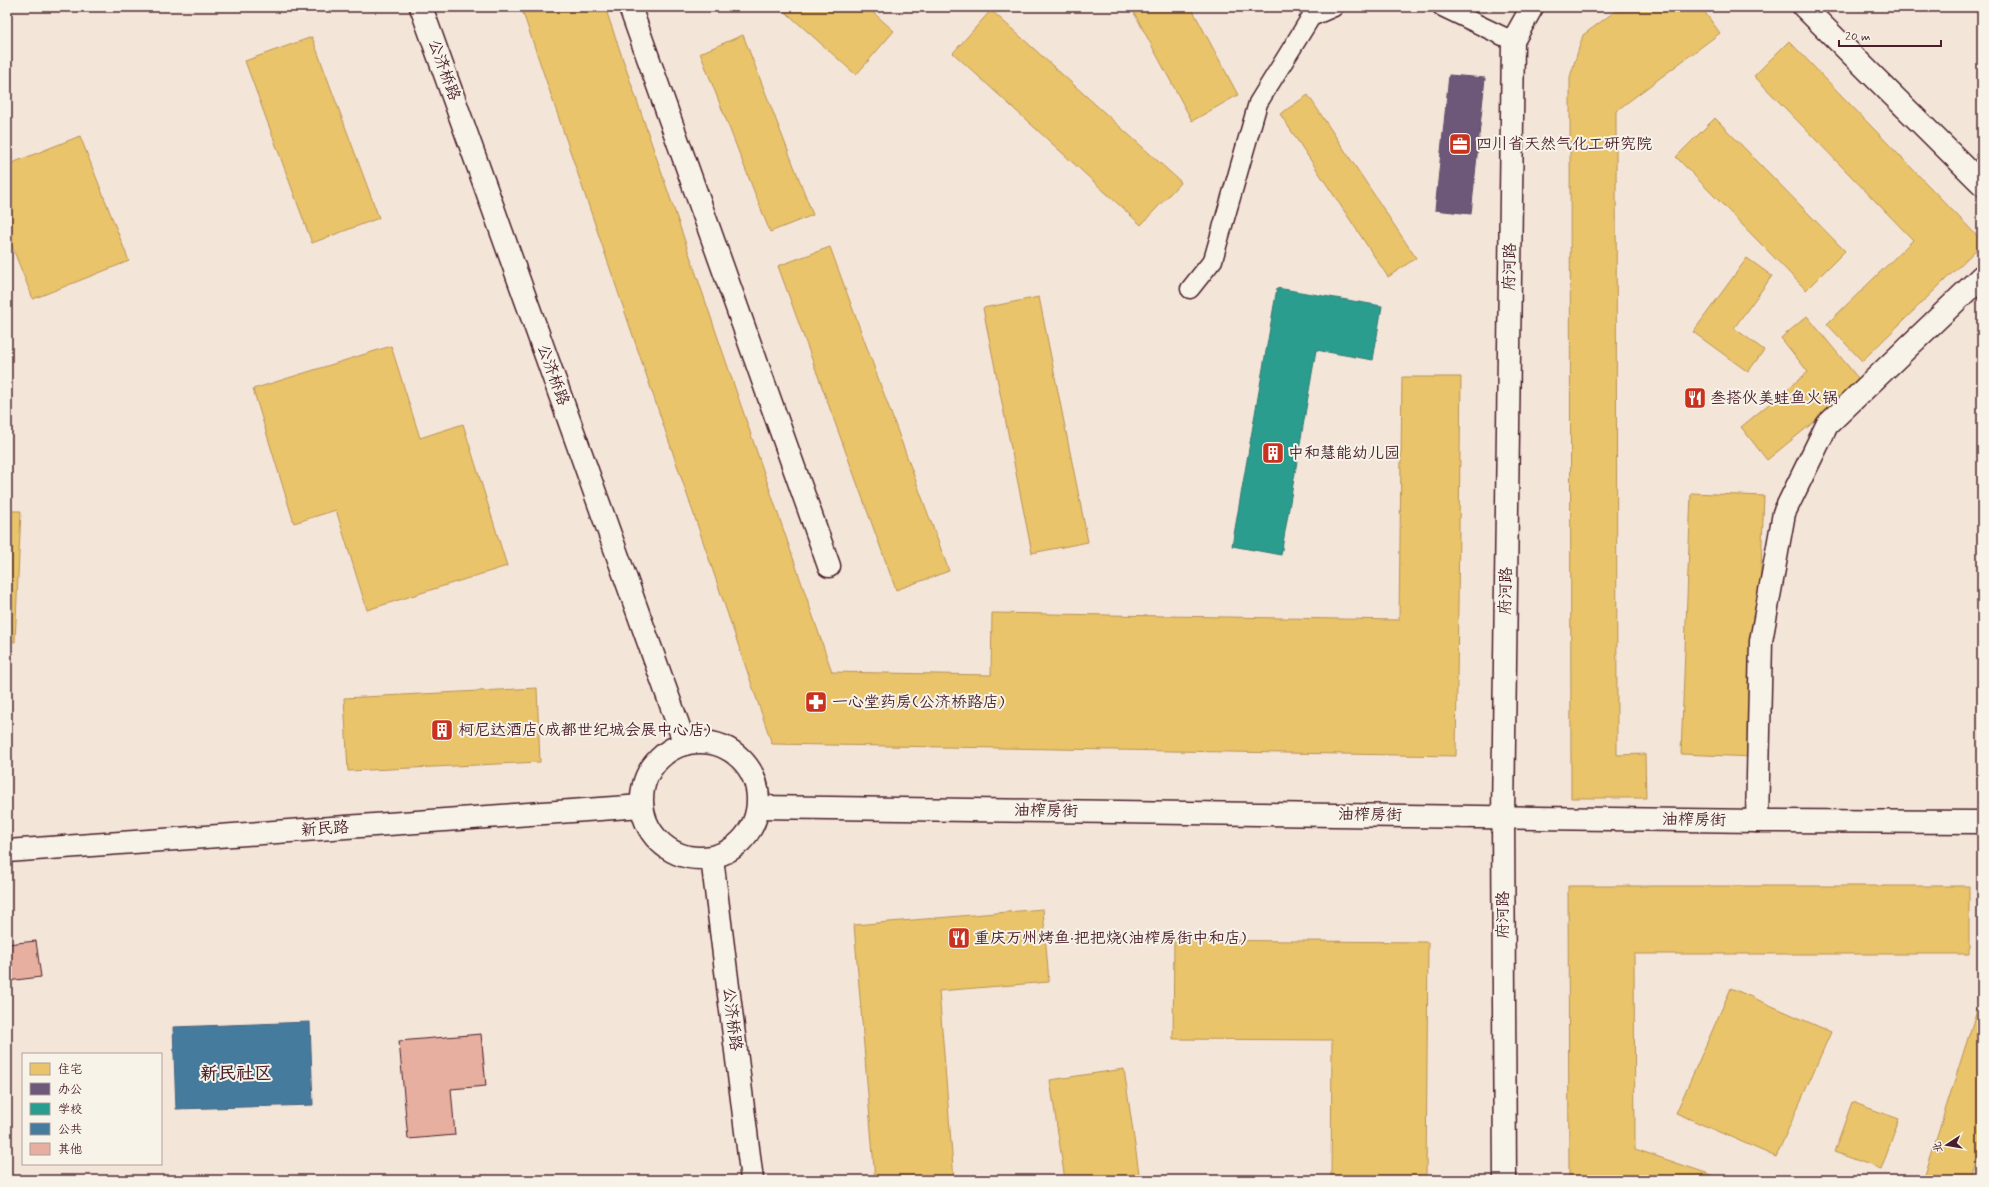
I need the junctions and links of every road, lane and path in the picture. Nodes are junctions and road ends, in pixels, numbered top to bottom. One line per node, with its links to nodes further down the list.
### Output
1 (421, 7): 12 (street, 公济桥路)
2 (630, 7): 11 (street)
3 (1334, 7): 10 (lane)
4 (1442, 7): 7 (lane)
5 (1532, 7): 7 (street, 府河路)
6 (1804, 7): 8 (street)
7 (1513, 41): 15 (street, 府河路)
8 (1982, 184)
9 (1982, 276): 16 (street)
10 (1190, 289)
11 (830, 566)
12 (685, 744): 13 (street); 14 (street)
13 (642, 806): 18 (street, 新民路); 19 (street)
14 (759, 807): 15 (street, 油榨房街); 19 (street)
15 (1503, 817): 16 (street, 油榨房街); 21 (street, 府河路)
16 (1757, 821): 17 (street, 油榨房街)
17 (1982, 822)
18 (7, 851)
19 (712, 858): 20 (street, 公济桥路)
20 (752, 1180)
21 (1505, 1180)

